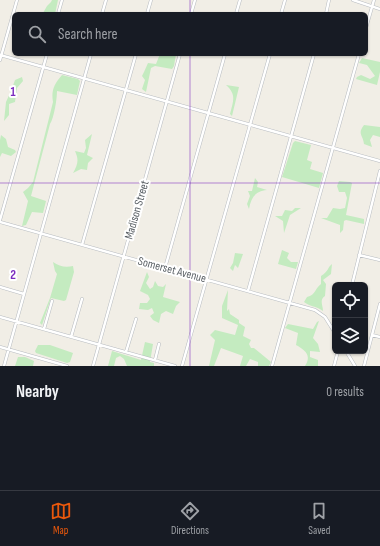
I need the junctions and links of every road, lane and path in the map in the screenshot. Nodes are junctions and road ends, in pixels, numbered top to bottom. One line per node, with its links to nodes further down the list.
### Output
1 (17, 0): 13 (street)
2 (62, 0): 14 (street)
3 (106, 0): 15 (street)
4 (151, 0): 16 (street)
5 (195, 0): 17 (street)
6 (240, 0): 18 (street)
7 (284, 0): 19 (street)
8 (330, 0): 20 (street)
9 (353, 0): 11 (street)
10 (374, 0): 11 (street)
11 (372, 6): 12 (street); 22 (street)
12 (380, 9)
13 (14, 12)
14 (59, 12)
15 (103, 12)
16 (148, 12)
17 (192, 12)
18 (237, 12)
19 (281, 12)
20 (327, 12)
21 (12, 17): 23 (street)
22 (368, 21)
23 (1, 55): 32 (street); 33 (street)
24 (46, 56): 33 (street)
25 (90, 56): 34 (street)
26 (135, 56): 35 (street)
27 (179, 56): 36 (street, Madison Street)
28 (224, 56): 37 (street)
29 (269, 56): 38 (street)
30 (313, 56): 39 (street)
31 (358, 56): 40 (street)
32 (0, 60)
33 (43, 67): 34 (street); 44 (street)
34 (84, 79): 35 (street); 45 (street)
35 (126, 90): 36 (street); 46 (street)
36 (167, 102): 37 (street); 48 (street, Madison Street)
37 (208, 113): 38 (street); 50 (street)
38 (250, 125): 39 (street); 51 (street)
39 (291, 137): 40 (street); 54 (street)
40 (333, 147): 41 (street); 58 (street)
41 (380, 161)
42 (380, 171): 43 (street)
43 (379, 181): 47 (street)
44 (0, 220): 45 (street, Somerset Avenue)
45 (41, 233): 46 (street, Somerset Avenue); 55 (street)
46 (82, 245): 48 (street, Somerset Avenue)
47 (359, 255): 49 (street); 52 (street)
48 (124, 257): 50 (street, Somerset Avenue); 69 (street, Madison Street)
49 (380, 260)
50 (165, 268): 51 (street, Somerset Avenue)
51 (206, 280): 54 (street, Somerset Avenue); 80 (street)
52 (353, 282)
53 (0, 288): 55 (street)
54 (248, 291): 58 (street, Somerset Avenue)
55 (24, 294): 62 (street)
56 (82, 299): 66 (street)
57 (52, 301): 64 (street)
58 (289, 303): 63 (street, Somerset Avenue); 81 (street)
59 (380, 304): 65 (street)
60 (0, 317): 62 (street)
61 (136, 319): 72 (street)
62 (16, 321): 64 (street); 71 (street)
63 (332, 328)
64 (44, 329): 66 (street)
65 (372, 335): 67 (street); 84 (street)
66 (71, 337): 69 (street)
67 (380, 337)
68 (159, 344): 75 (street)
69 (99, 345): 72 (street); 78 (street, Madison Street)
70 (0, 348): 71 (street)
71 (8, 350): 76 (street); 77 (street)
72 (126, 352): 75 (street)
73 (337, 354): 82 (street)
74 (348, 354): 83 (street)
75 (154, 360): 79 (street)
76 (4, 366)
77 (67, 366)
78 (93, 366)
79 (175, 366)
80 (182, 366)
81 (272, 366)
82 (334, 366)
83 (354, 366)
84 (364, 366)

